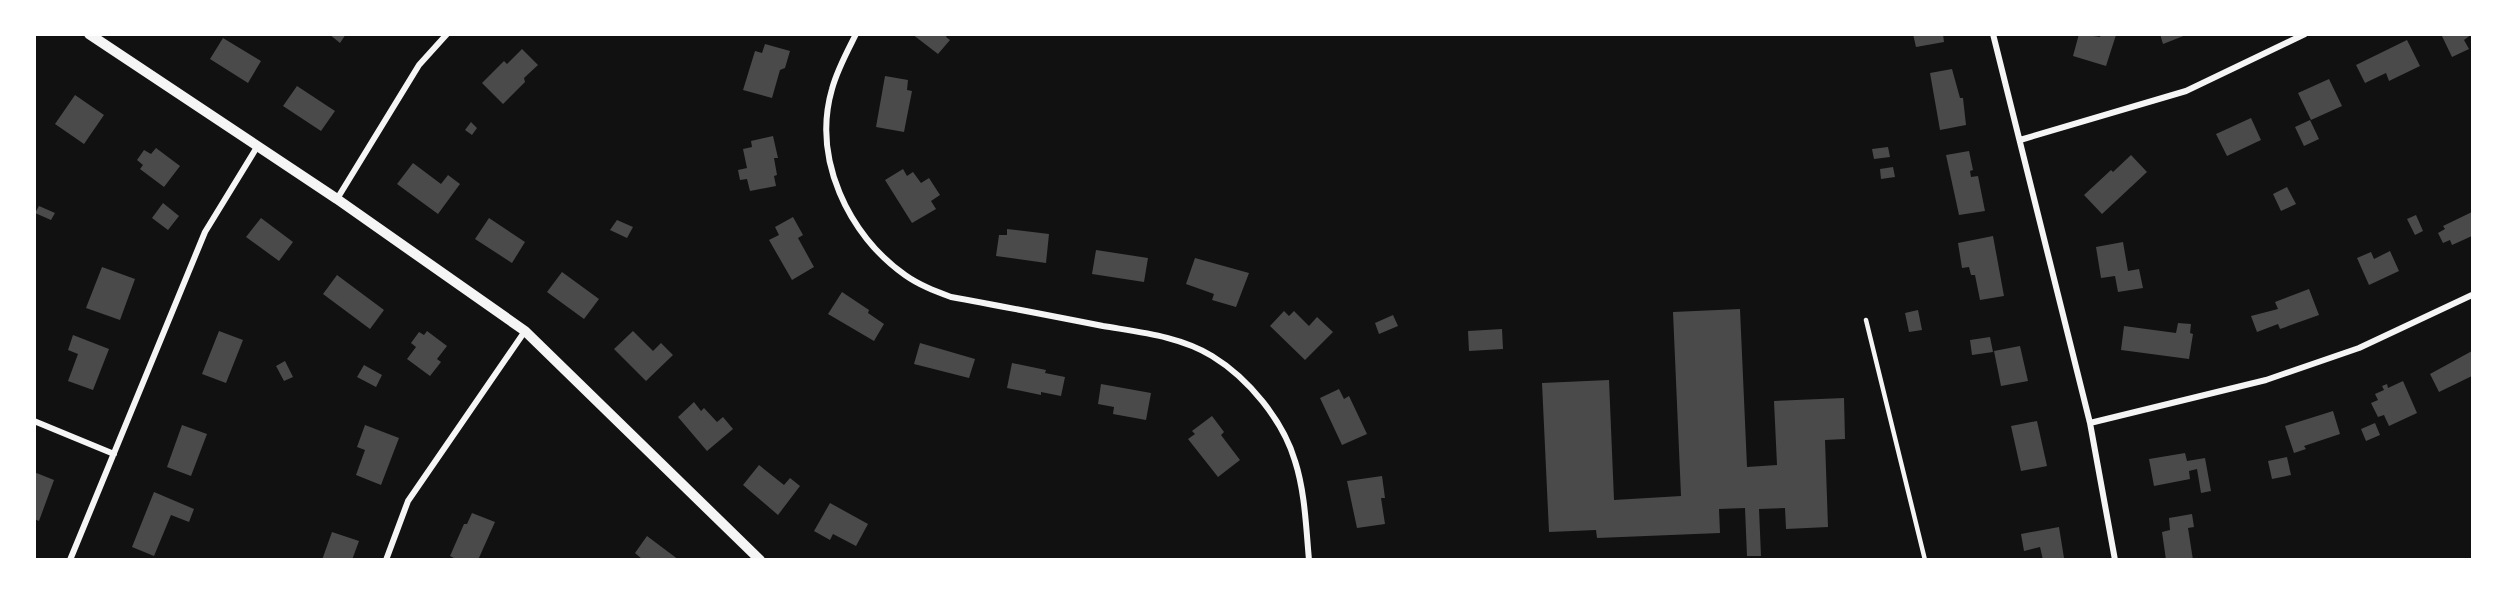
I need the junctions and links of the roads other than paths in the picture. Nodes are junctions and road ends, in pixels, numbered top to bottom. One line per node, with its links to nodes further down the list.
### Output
1 (89, 34): 7 (street)
2 (447, 34): 8 (street)
3 (856, 34): 18 (street)
4 (1993, 34): 6 (street)
5 (2305, 34): 6 (street)
6 (2020, 140): 13 (street)
7 (257, 147): 8 (street); 14 (street)
8 (337, 199): 11 (street)
9 (2472, 295): 13 (street)
10 (1866, 320): 19 (lane)
11 (525, 331): 15 (street); 17 (street)
12 (34, 421): 14 (street)
13 (2090, 423): 20 (street)
14 (114, 454): 16 (street)
15 (759, 559)
16 (70, 560)
17 (386, 560)
18 (1309, 560)
19 (1925, 560)
20 (2115, 560)

